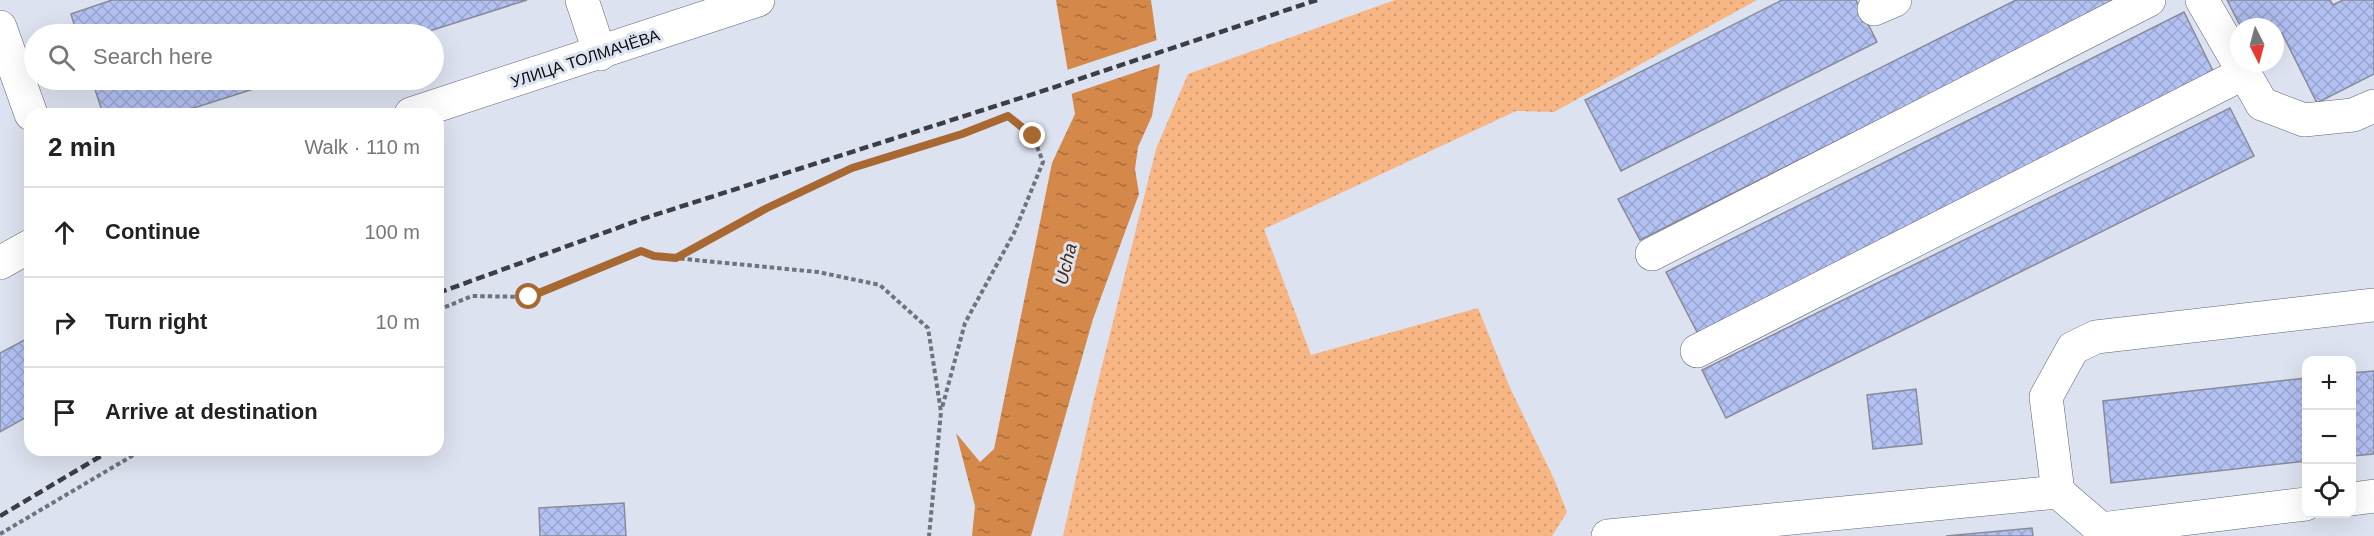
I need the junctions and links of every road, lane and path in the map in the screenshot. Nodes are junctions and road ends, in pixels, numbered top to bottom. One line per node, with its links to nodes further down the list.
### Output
1 (582, 0): 6 (street)
2 (758, 0): 6 (street, УЛИЦА ТОЛМАЧЁВА)
3 (2150, 0): 12 (street)
4 (2202, 0): 7 (street)
5 (0, 27): 9 (street)
6 (600, 54): 10 (street, УЛИЦА ТОЛМАЧЁВА)
7 (2244, 73): 8 (street); 17 (street)
8 (2374, 106)
9 (29, 108)
10 (430, 108)
11 (24, 249): 14 (street)
12 (1652, 254)
13 (676, 258): 16 (path); 18 (path); 18 (path)
14 (0, 263)
15 (2374, 305): 20 (street)
16 (444, 308)
17 (1697, 351)
18 (941, 411): 26 (path)
19 (132, 456): 25 (path)
20 (2058, 492): 24 (street); 27 (street)
21 (2374, 496): 22 (street)
22 (2356, 498)
23 (2302, 505): 24 (street)
24 (2102, 532)
25 (0, 534)
26 (929, 536)
27 (1608, 536)

